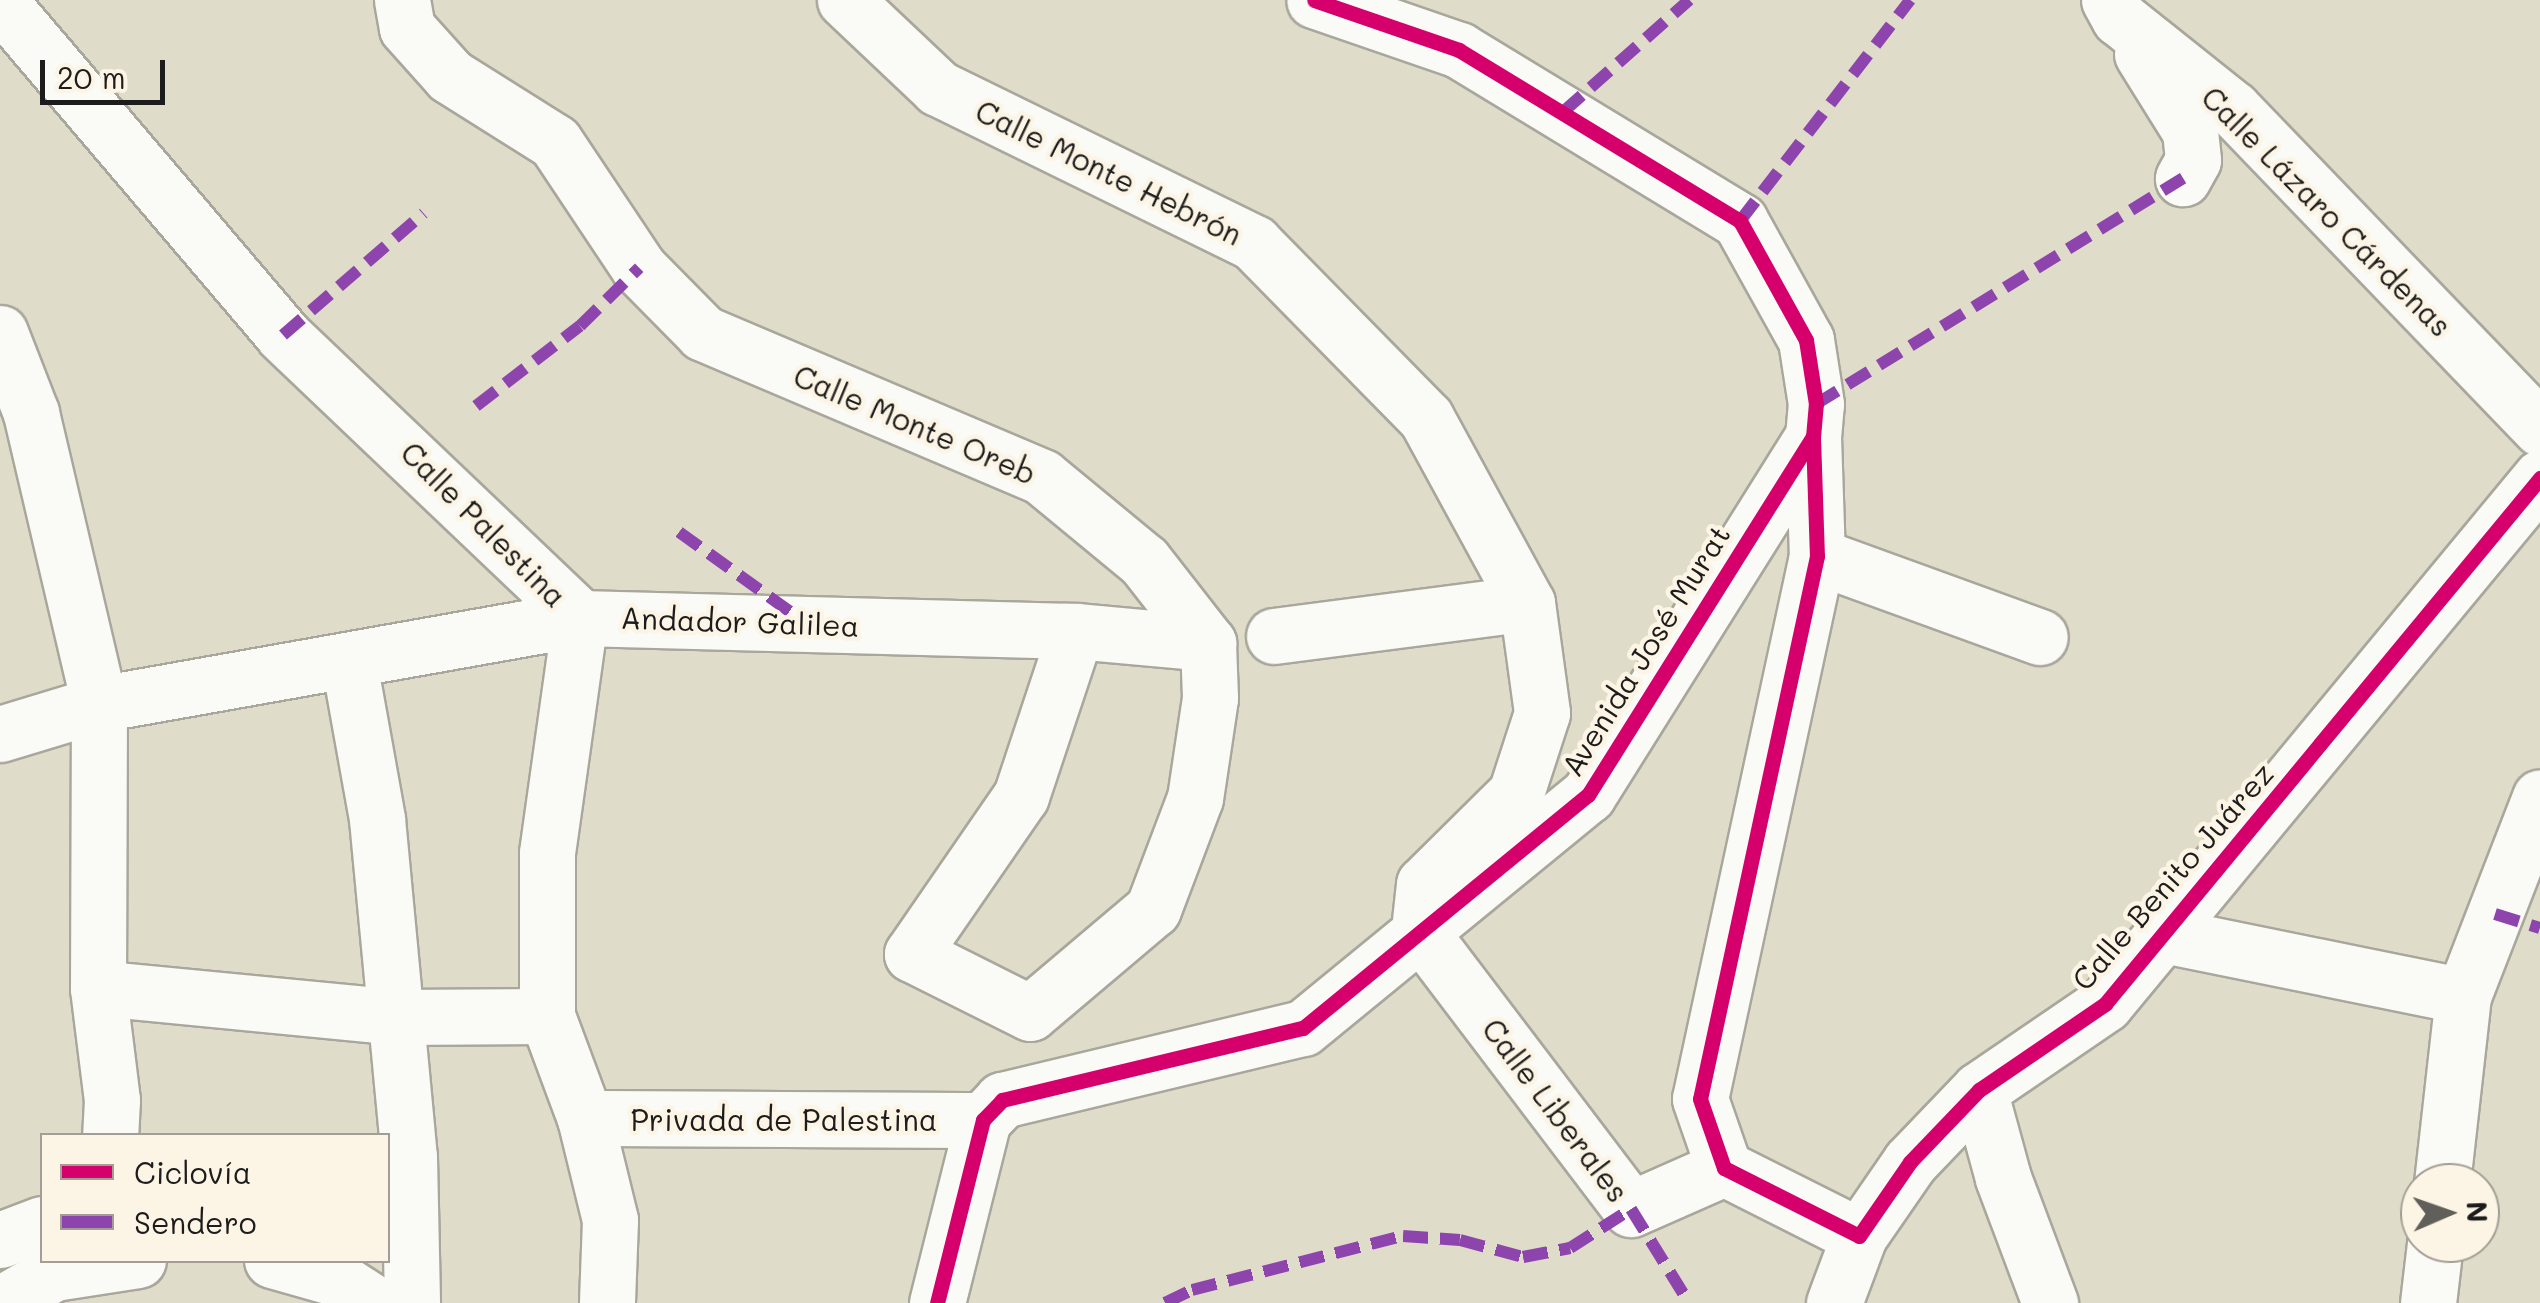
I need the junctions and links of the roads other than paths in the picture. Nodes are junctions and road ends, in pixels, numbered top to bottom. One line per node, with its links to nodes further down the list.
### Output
1 (402, 0): 18 (street, Calle Monte Oreb)
2 (846, 0): 13 (street, Calle Monte Hebrón)
3 (1314, 0): 10 (street)
4 (0, 2): 14 (street, Calle Palestina)
5 (2114, 9): 6 (street); 9 (street, Calle Lázaro Cárdenas)
6 (2183, 178)
7 (0, 333): 8 (street)
8 (15, 416): 20 (street)
9 (2540, 428)
10 (1812, 437): 12 (street); 23 (street, Avenida José Murat)
11 (2540, 478): 24 (street, Calle Benito Juárez)
12 (1818, 556): 17 (street); 35 (street)
13 (1527, 603): 16 (street); 23 (street)
14 (580, 618): 15 (street, Andador Galilea); 19 (street, Andador Galilea); 28 (street, Calle Palestina)
15 (1076, 631): 18 (street, Andador Galilea); 27 (street)
16 (1274, 636)
17 (2040, 637)
18 (1208, 643): 27 (street)
19 (349, 663): 20 (street, Andador Galilea); 29 (street)
20 (100, 704): 21 (street, Andador Galilea); 25 (street)
21 (0, 734)
22 (2540, 797): 26 (street)
23 (1419, 930): 31 (street, Avenida José Murat); 35 (street, Calle Liberales)
24 (2164, 935): 26 (street); 30 (street, Calle Benito Juárez)
25 (98, 988): 29 (street); 33 (street)
26 (2463, 996): 34 (street)
27 (1030, 1013): 31 (street)
28 (547, 1016): 29 (street); 32 (street, Calle Palestina)
29 (397, 1018): 44 (street)
30 (1978, 1090): 37 (street, Calle Benito Juárez); 48 (street)
31 (992, 1110): 32 (street, Privada de Palestina); 46 (street)
32 (585, 1118): 45 (street, Calle Palestina)
33 (110, 1133)
34 (2444, 1163)
35 (1724, 1168): 37 (street)
36 (40, 1225): 38 (street)
37 (1859, 1236): 47 (street, Calle Benito Juárez)
38 (0, 1240)
39 (119, 1263): 42 (street)
40 (282, 1263): 43 (street)
41 (2432, 1263): 49 (street)
42 (2, 1303)
43 (374, 1303)
44 (412, 1303)
45 (607, 1303)
46 (937, 1303)
47 (1834, 1303)
48 (2050, 1303)
49 (2428, 1303)

